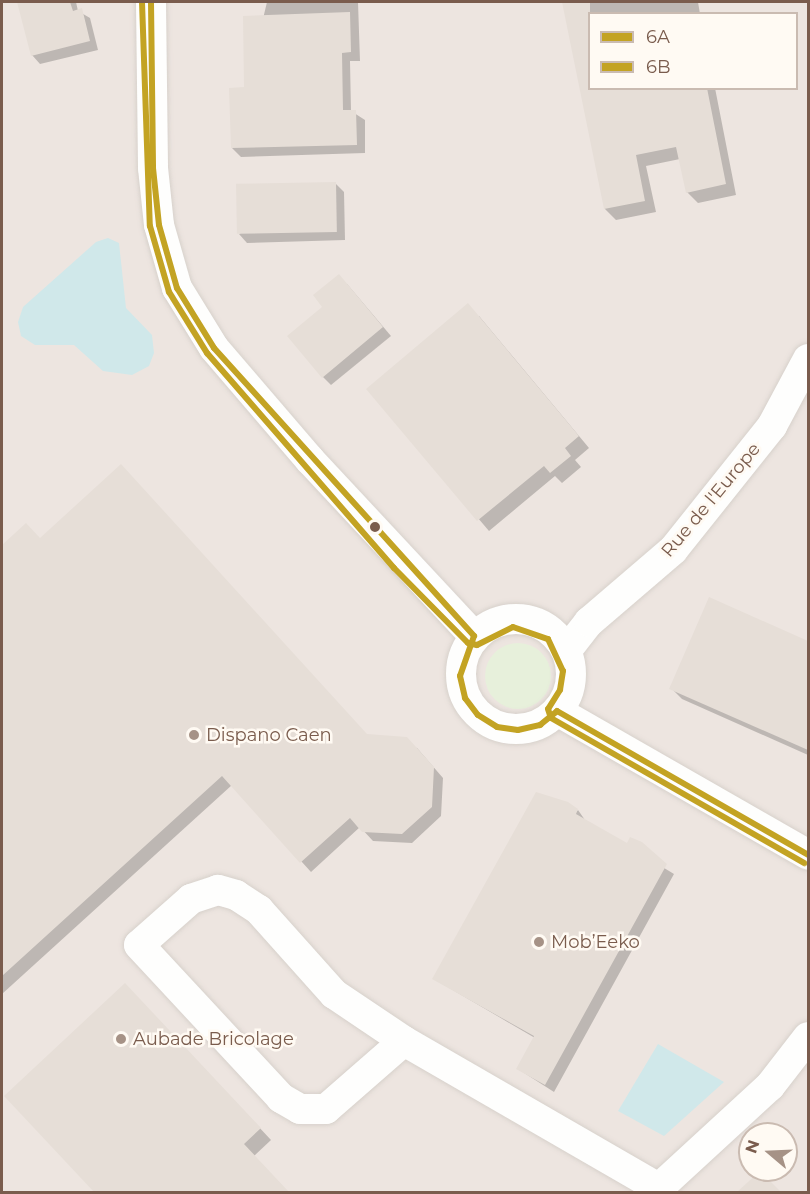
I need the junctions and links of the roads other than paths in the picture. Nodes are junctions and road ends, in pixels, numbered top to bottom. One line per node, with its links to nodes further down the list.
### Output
1 (151, 2): 3 (street)
2 (808, 359): 4 (street, Rue de l'Europe)
3 (474, 636): 4 (street); 5 (street)
4 (567, 650): 5 (street)
5 (557, 711): 6 (street)
6 (808, 855)
7 (808, 1037): 8 (street)
8 (404, 1041): 8 (street)

